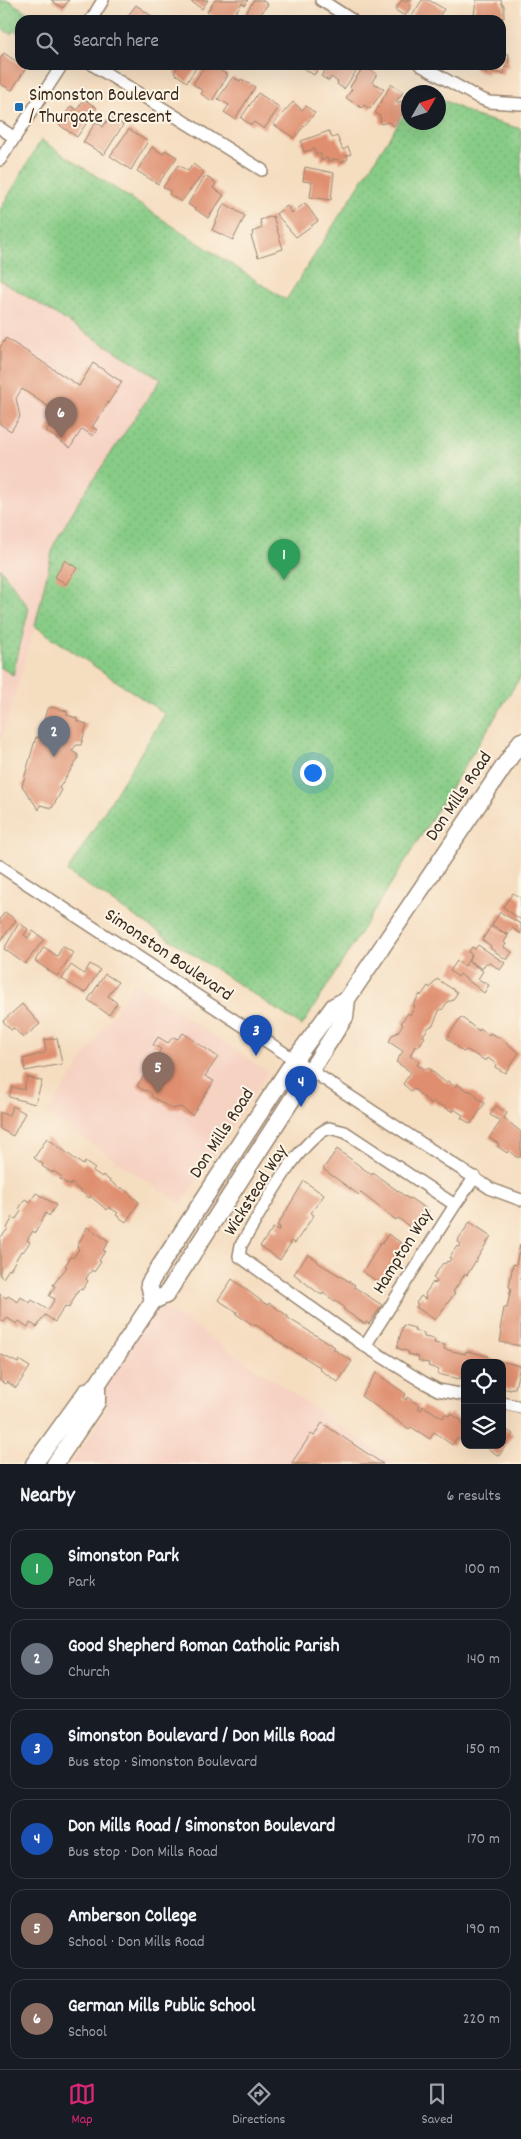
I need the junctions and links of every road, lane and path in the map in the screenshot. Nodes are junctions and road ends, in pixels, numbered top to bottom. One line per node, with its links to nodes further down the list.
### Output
1 (103, 0): 3 (street)
2 (321, 0): 4 (street)
3 (94, 15)
4 (344, 15)
5 (59, 70): 10 (street)
6 (101, 70): 12 (street)
7 (429, 70): 8 (street)
8 (521, 104)
9 (0, 128): 10 (street)
10 (15, 138): 11 (street)
11 (0, 160)
12 (262, 170)
13 (521, 741): 15 (main road, Don Mills Road)
14 (0, 866): 16 (street, Simonston Boulevard)
15 (347, 999): 16 (main road, Don Mills Road); 17 (main road, Don Mills Road)
16 (295, 1059): 17 (street, Simonston Boulevard); 21 (main road, Don Mills Road)
17 (310, 1069): 18 (street, Simonston Boulevard); 21 (main road, Don Mills Road)
18 (474, 1177): 19 (street, Simonston Boulevard); 20 (street, Hampton Way)
19 (521, 1200)
20 (455, 1205): 22 (street, Hampton Way); 22 (street, Wickstead Way)
21 (153, 1301): 23 (main road, Don Mills Road)
22 (365, 1346): 24 (street, Wickstead Way)
23 (97, 1385): 27 (main road, Don Mills Road); 28 (main road, Don Mills Road)
24 (461, 1394)
25 (506, 1404): 26 (street)
26 (521, 1407)
27 (34, 1464)
28 (55, 1464)

